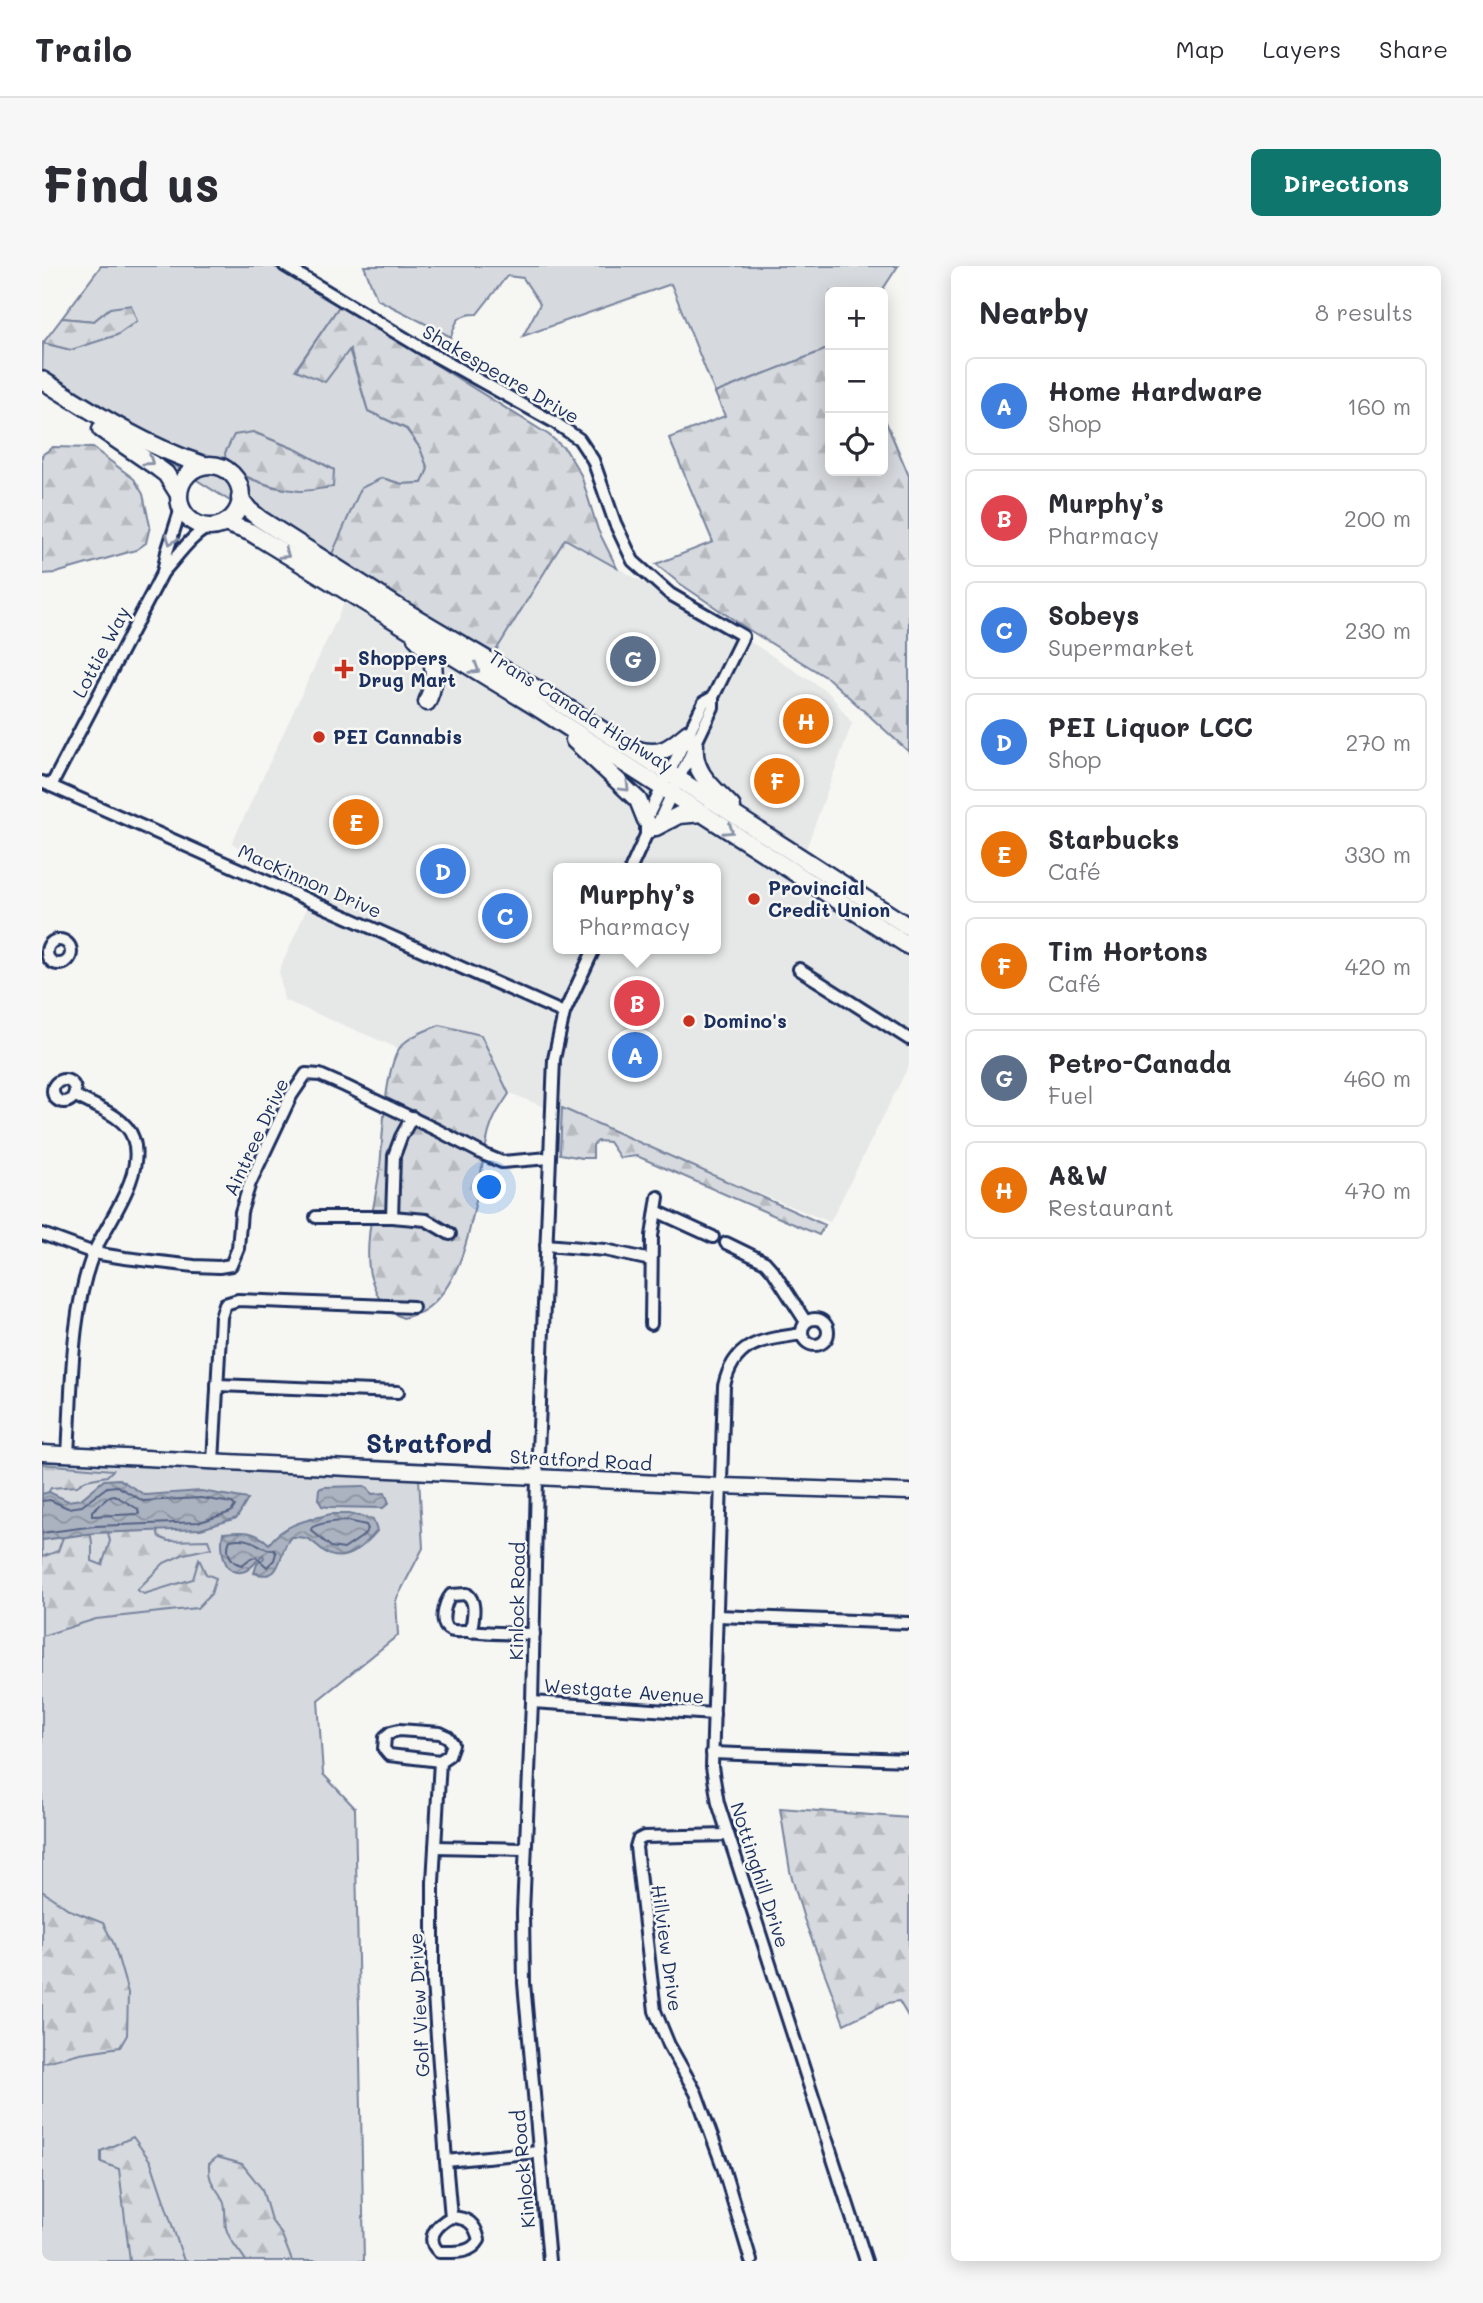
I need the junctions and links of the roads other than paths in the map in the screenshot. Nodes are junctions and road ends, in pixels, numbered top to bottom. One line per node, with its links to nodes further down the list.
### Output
1 (285, 266): 13 (street, Shakespeare Drive)
2 (42, 380): 4 (highway)
3 (42, 392): 6 (highway, one-way to 6)
4 (204, 465): 5 (highway); 6 (highway)
5 (240, 498): 7 (highway); 14 (highway, Trans Canada Highway)
6 (180, 500): 8 (highway); 9 (street, Lottie Way, one-way to 9)
7 (225, 523): 8 (highway); 10 (highway, Trans Canada Highway, one-way to 10)
8 (208, 527): 9 (street, Lottie Way)
9 (163, 572): 16 (street, Lottie Way)
10 (396, 620): 11 (highway); 12 (highway, Trans Canada Highway, one-way to 12)
11 (427, 702)
12 (538, 708): 15 (highway, Trans Canada Highway); 19 (highway, one-way to 19)
13 (692, 739): 14 (highway); 15 (street); 18 (highway)
14 (623, 745): 15 (highway, Trans Canada Highway)
15 (670, 783): 17 (highway, Trans Canada Highway); 18 (highway, Trans Canada Highway); 19 (street)
16 (46, 784): 25 (street, MacKinnon Drive)
17 (704, 814): 19 (highway); 22 (highway, Trans Canada Highway, one-way to 22)
18 (751, 826): 21 (highway, Trans Canada Highway)
19 (649, 828): 20 (street)
20 (633, 863)
21 (909, 927)
22 (909, 947)
23 (592, 954): 25 (street, Kinlock Road)
24 (799, 969): 26 (street)
25 (564, 1013): 29 (street, Kinlock Road)
26 (909, 1039)
27 (74, 1095): 39 (street)
28 (412, 1117): 29 (street); 33 (street); 39 (street, Aintree Drive)
29 (549, 1158): 38 (street, Kinlock Road)
30 (659, 1197): 31 (street)
31 (656, 1211): 36 (street); 40 (street)
32 (316, 1217): 33 (street)
33 (392, 1217): 35 (street)
34 (42, 1234): 39 (street)
35 (450, 1234)
36 (713, 1237)
37 (726, 1243): 42 (street)
38 (546, 1245): 40 (street); 50 (street, Kinlock Road)
39 (94, 1253): 48 (street)
40 (651, 1260): 43 (street)
41 (412, 1307): 45 (street)
42 (806, 1322): 44 (street); 44 (street)
43 (651, 1324)
44 (803, 1334): 51 (street, Nottinghill Drive)
45 (217, 1385): 46 (street); 49 (street)
46 (398, 1392)
47 (42, 1453): 48 (main road, Stratford Road)
48 (68, 1454): 49 (main road, Stratford Road)
49 (214, 1462): 50 (main road, Stratford Road)
50 (537, 1477): 51 (main road, Stratford Road); 56 (street, Kinlock Road)
51 (721, 1486): 52 (main road, Stratford Road); 53 (street, Nottinghill Drive)
52 (909, 1492)
53 (717, 1616): 54 (street); 58 (street, Nottinghill Drive)
54 (909, 1623)
55 (471, 1632): 56 (street)
56 (534, 1634): 57 (street, Kinlock Road)
57 (532, 1702): 58 (street, Westgate Avenue); 64 (street, Kinlock Road)
58 (714, 1714): 59 (street, Nottinghill Drive)
59 (712, 1753): 60 (street); 62 (street, Nottinghill Drive)
60 (909, 1759)
61 (440, 1761): 61 (street, Golf View Drive); 63 (street, Golf View Drive)
62 (728, 1835): 69 (street, Hillview Drive); 70 (street, Nottinghill Drive)
63 (435, 1847): 64 (street); 66 (street, Golf View Drive)
64 (525, 1849): 65 (street, Kinlock Road)
65 (538, 2152): 66 (street); 68 (street, Kinlock Road)
66 (446, 2161): 67 (street, Golf View Drive)
67 (451, 2217): 67 (street)
68 (549, 2261)
69 (751, 2261)
70 (866, 2261)

